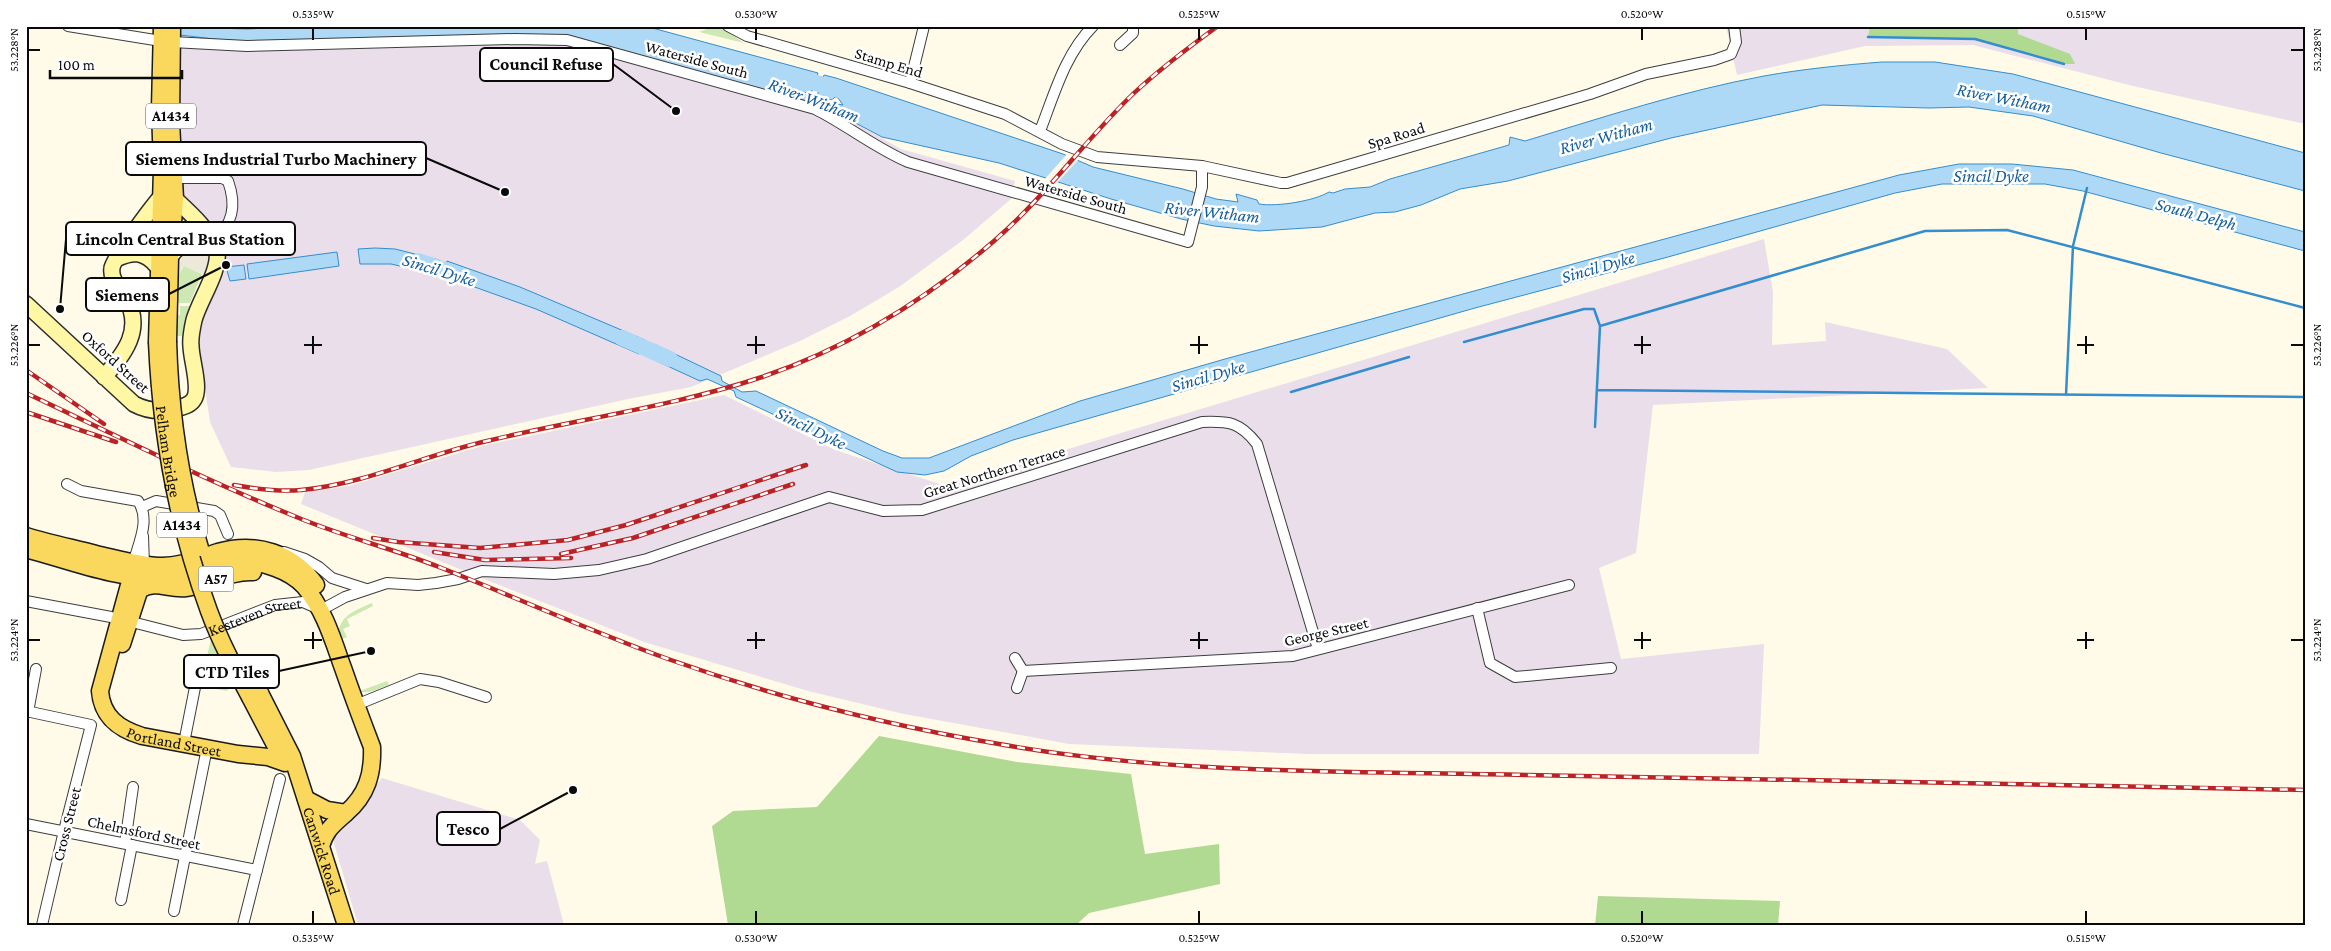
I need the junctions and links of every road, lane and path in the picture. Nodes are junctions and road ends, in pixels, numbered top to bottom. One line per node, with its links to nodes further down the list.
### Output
1 (68, 26): 7 (street, Waterside South)
2 (728, 26): 9 (street, Stamp End)
3 (924, 26): 9 (street)
4 (1093, 26): 10 (street)
5 (1133, 26): 8 (street)
6 (1734, 26): 11 (street, Spa Road)
7 (166, 34): 11 (street, Waterside South); 12 (main road, A1434); 13 (main road, A1434)
8 (1120, 45)
9 (910, 83): 10 (street, Stamp End)
10 (1040, 132): 11 (street, Spa Road)
11 (1202, 166)
12 (175, 178): 13 (main road, A1434); 14 (street)
13 (167, 199): 14 (main road); 15 (main road); 16 (main road, A1434)
14 (212, 241): 16 (main road); 18 (main road, Oxford Street)
15 (114, 260): 16 (main road); 18 (main road)
16 (164, 261): 39 (main road, Pelham Bridge / A1434, bridge)
17 (26, 304): 18 (main road, Oxford Street)
18 (104, 377)
19 (67, 484): 20 (street)
20 (142, 506): 21 (street); 25 (street)
21 (228, 534)
22 (26, 536): 25 (main road, A57)
23 (26, 549): 25 (main road, A57)
24 (276, 552): 25 (main road, A57); 27 (street); 30 (main road, A57)
25 (139, 574): 30 (main road, A57); 31 (main road)
26 (1569, 585): 29 (street, George Street)
27 (366, 589): 30 (street, Great Northern Terrace); 32 (street, Great Northern Terrace)
28 (26, 601): 31 (street, Kesteven Street)
29 (1477, 608): 32 (street, George Street); 35 (street)
30 (321, 610): 31 (street, Kesteven Street); 41 (main road, Kesteven Street / A57)
31 (121, 619): 44 (main road, Portland Street)
32 (1318, 649): 37 (street, George Street)
33 (1015, 658): 37 (street)
34 (200, 662): 44 (street)
35 (1611, 668)
36 (36, 669): 42 (street)
37 (1023, 671): 38 (street)
38 (1017, 688)
39 (255, 695): 43 (main road, Canwick Road / A1434); 48 (main road, Canwick Road / A1434)
40 (486, 697): 41 (street)
41 (356, 706): 52 (main road, Kesteven Street / A57)
42 (27, 712): 54 (street, Cross Street)
43 (262, 723): 46 (main road); 47 (main road, Canwick Road / A1434)
44 (184, 743): 45 (main road, Portland Street)
45 (207, 748): 46 (main road, Portland Street); 57 (street)
46 (246, 754): 47 (main road, Portland Street)
47 (285, 763): 48 (main road, Canwick Road / A1434)
48 (297, 777): 51 (main road, Canwick Road / A1434)
49 (133, 787): 55 (street)
50 (289, 793): 58 (street)
51 (306, 798): 52 (main road); 56 (main road, Canwick Road / A1434)
52 (346, 813): 56 (main road, Kesteven Street / A57)
53 (26, 824): 54 (street, Chelmsford Street)
54 (64, 831): 55 (street, Chelmsford Street); 61 (street, Cross Street)
55 (129, 844): 57 (street, Chelmsford Street); 59 (street)
56 (321, 846): 63 (main road, Canwick Road / A1434)
57 (186, 856): 58 (street, Chelmsford Street); 60 (street)
58 (257, 870): 62 (street)
59 (121, 900)
60 (174, 911)
61 (42, 925)
62 (243, 925)
63 (346, 925)

